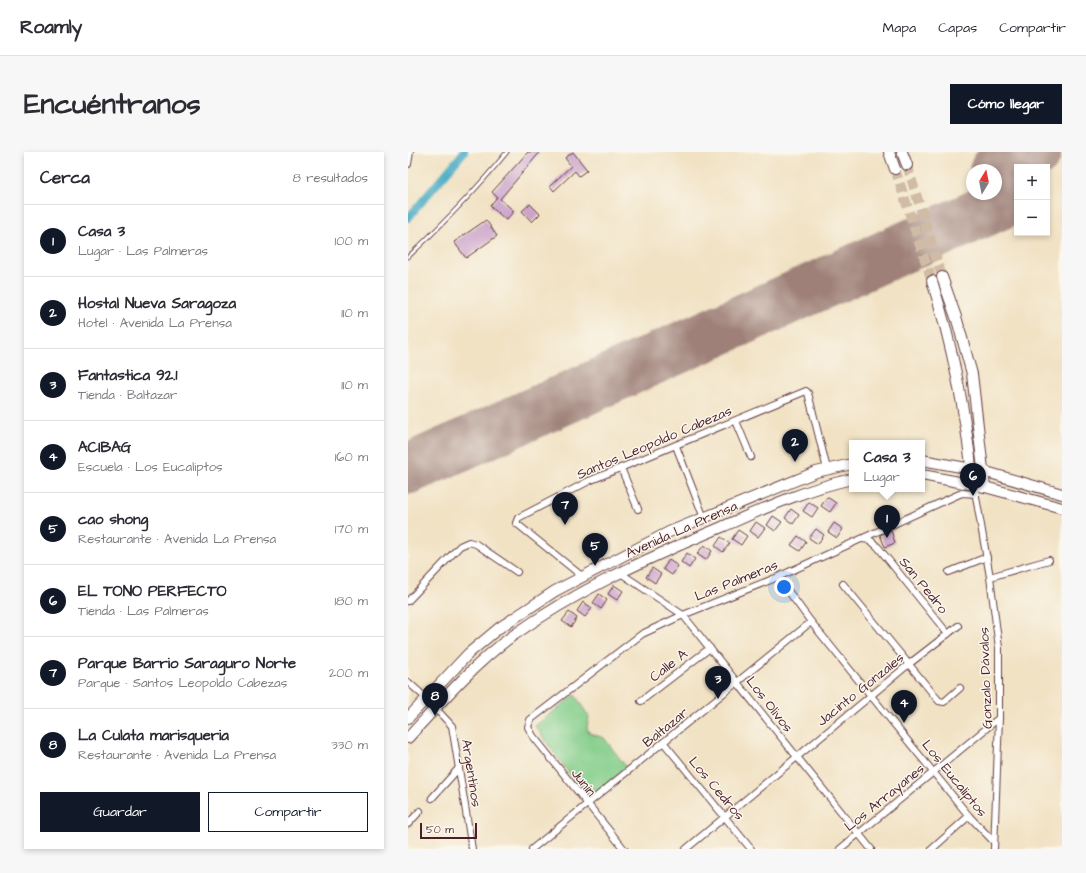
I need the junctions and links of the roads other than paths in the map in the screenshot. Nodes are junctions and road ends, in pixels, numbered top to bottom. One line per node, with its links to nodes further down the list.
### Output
1 (507, 152): 8 (lane)
2 (890, 152): 7 (main road)
3 (902, 152): 6 (main road)
4 (409, 153): 5 (street)
5 (408, 164)
6 (907, 166)
7 (895, 169)
8 (408, 257)
9 (942, 277): 19 (main road)
10 (932, 281): 18 (main road)
11 (736, 421): 12 (street, Santos Leopoldo Cabezas); 13 (street); 17 (street, Santos Leopoldo Cabezas)
12 (676, 446): 16 (street, Santos Leopoldo Cabezas); 27 (street)
13 (751, 457)
14 (925, 460): 18 (main road)
15 (849, 464): 17 (main road, Avenida La Prensa)
16 (621, 468): 26 (street); 34 (street, Santos Leopoldo Cabezas)
17 (827, 468): 27 (main road, Avenida La Prensa)
18 (971, 468): 19 (main road); 23 (main road)
19 (983, 471): 22 (main road); 24 (main road)
20 (925, 476): 23 (main road)
21 (849, 480): 32 (main road, Avenida La Prensa)
22 (985, 487): 23 (main road); 25 (main road)
23 (974, 489): 28 (street, Las Palmeras); 29 (street, Gonzalo Dávalos)
24 (1062, 494)
25 (1062, 508)
26 (638, 509)
27 (704, 518): 34 (main road, Avenida La Prensa)
28 (862, 539): 35 (street, Las Palmeras); 42 (street, San Pedro)
29 (987, 558): 33 (street); 36 (street, Gonzalo Dávalos)
30 (1049, 560): 36 (street)
31 (517, 572): 38 (street)
32 (619, 572): 39 (street, Los Olivos); 51 (main road, Avenida La Prensa)
33 (949, 572)
34 (583, 577): 49 (main road, Avenida La Prensa)
35 (778, 577): 39 (street, Las Palmeras); 40 (street, Los Eucaliptos)
36 (990, 577): 53 (street, Gonzalo Dávalos)
37 (843, 584): 44 (street)
38 (408, 601)
39 (683, 615): 43 (street, Los Olivos); 54 (street, Las Palmeras)
40 (811, 622): 46 (street, Baltazar); 48 (street, Los Eucaliptos)
41 (958, 626): 42 (street, Jacinto Gonzales)
42 (948, 634): 44 (street, Jacinto Gonzales)
43 (710, 648): 46 (street, Los Olivos); 50 (street, Calle A)
44 (909, 664): 47 (street); 48 (street, Jacinto Gonzales)
45 (408, 682): 49 (street)
46 (738, 683): 56 (street, Baltazar); 57 (street, Los Olivos)
47 (960, 688)
48 (871, 694): 57 (street, Jacinto Gonzales); 59 (street, Los Eucaliptos)
49 (426, 698): 51 (street, Argentinos); 52 (main road, Avenida La Prensa)
50 (641, 701)
51 (435, 708): 55 (main road, Avenida La Prensa); 58 (street, Argentinos)
52 (408, 718)
53 (999, 718): 59 (street, Los Arrayanes); 67 (street, Gonzalo Dávalos)
54 (528, 727): 61 (street, Junín)
55 (408, 738)
56 (664, 743): 61 (street, Baltazar); 63 (street, Los Cedros)
57 (796, 757): 63 (street, Jacinto Gonzales); 66 (street, Los Olivos)
58 (458, 768): 60 (street); 68 (street, Argentinos)
59 (934, 772): 64 (street, Los Eucaliptos); 66 (street, Los Arrayanes)
60 (432, 798)
61 (587, 805): 69 (street, Baltazar); 70 (street, Junín)
62 (420, 811): 65 (street)
63 (725, 816): 71 (street, Jacinto Gonzales); 72 (street, Los Cedros)
64 (969, 816): 67 (street, Los Eucaliptos); 75 (street)
65 (408, 824)
66 (859, 834): 73 (street, Los Arrayanes); 74 (street, Los Olivos)
67 (994, 842): 76 (street, Gonzalo Dávalos)
68 (472, 849)
69 (532, 849)
70 (624, 849)
71 (686, 849)
72 (751, 849)
73 (840, 849)
74 (871, 849)
75 (932, 849)
76 (994, 849)

